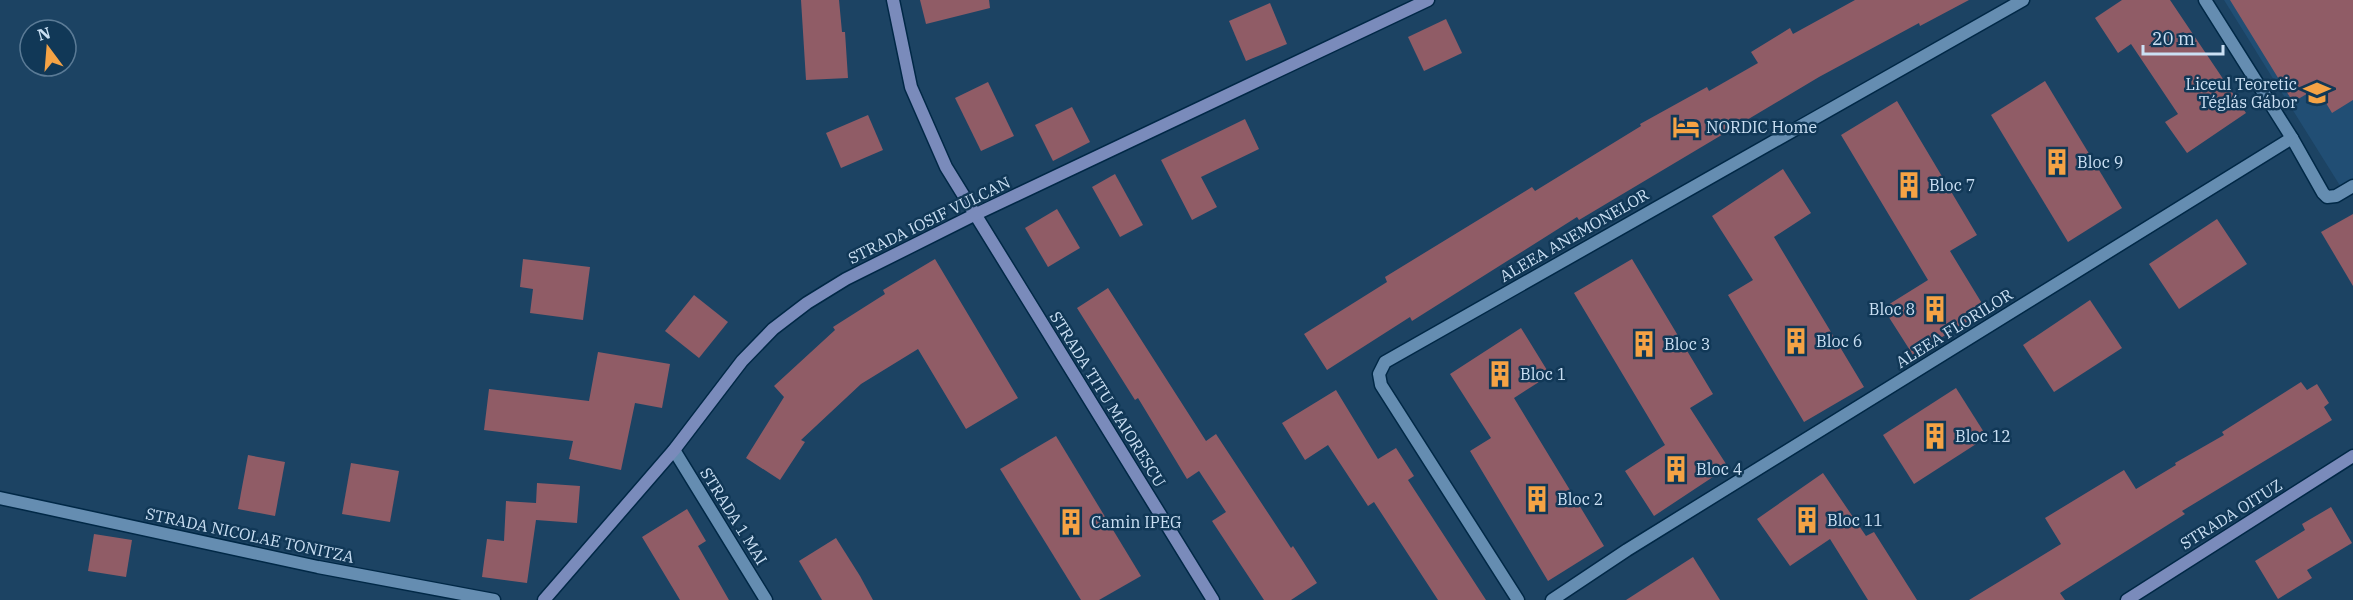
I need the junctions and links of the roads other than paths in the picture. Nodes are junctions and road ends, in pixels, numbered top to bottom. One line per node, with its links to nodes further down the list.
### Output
1 (893, 0): 7 (main road, STRADA TITU MAIORESCU)
2 (1428, 0): 7 (main road, STRADA IOSIF VULCAN)
3 (2023, 0): 15 (street, ALEEA ANEMONELOR)
4 (2205, 0): 5 (street)
5 (2292, 138): 6 (street); 16 (street, ALEEA FLORILOR)
6 (2353, 186)
7 (975, 215): 8 (main road, STRADA IOSIF VULCAN); 14 (main road, STRADA TITU MAIORESCU)
8 (674, 450): 12 (main road, STRADA IOSIF VULCAN); 13 (street, STRADA 1 MAI)
9 (2353, 456): 17 (main road, STRADA OITUZ)
10 (0, 498): 11 (street, STRADA NICOLAE TONITZA)
11 (494, 600)
12 (544, 600)
13 (766, 600)
14 (1213, 600)
15 (1518, 600)
16 (1552, 600)
17 (2127, 600)

